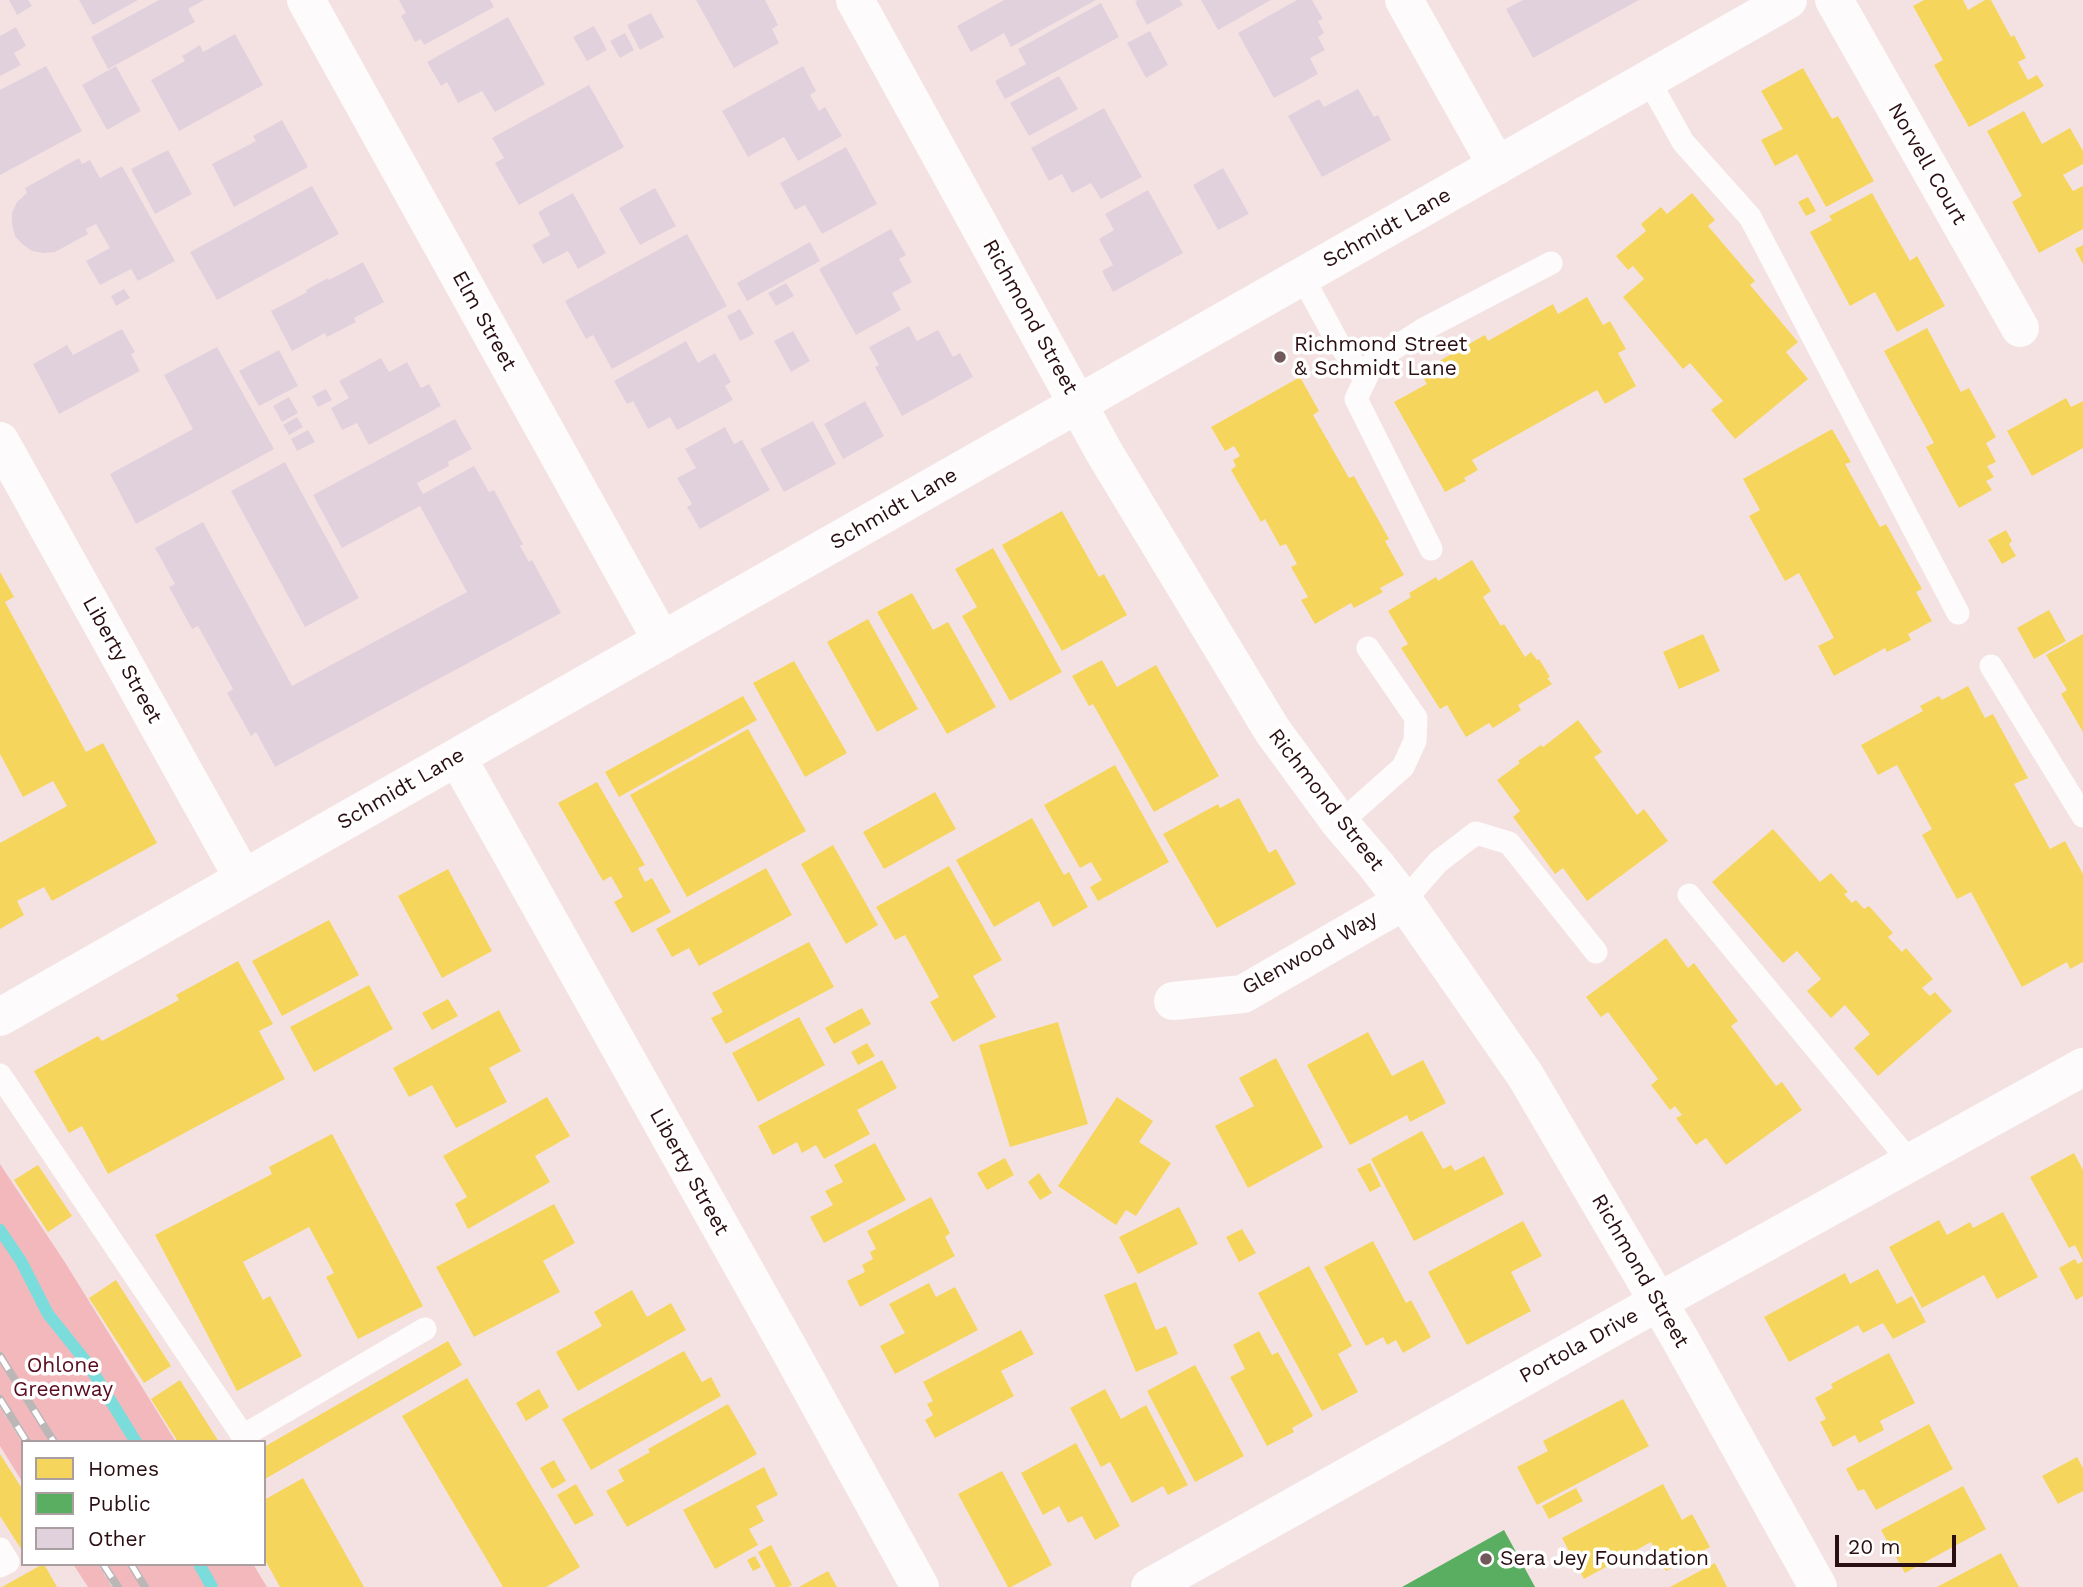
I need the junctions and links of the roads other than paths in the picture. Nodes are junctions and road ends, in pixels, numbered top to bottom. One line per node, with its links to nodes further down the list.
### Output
1 (306, 0): 16 (street, Elm Street)
2 (855, 0): 12 (street, Richmond Street)
3 (1404, 0): 7 (street)
4 (1788, 0): 6 (street, Schmidt Lane)
5 (1834, 0): 10 (street, Norvell Court)
6 (1648, 79): 7 (street, Schmidt Lane); 15 (lane)
7 (1497, 166): 9 (street, Schmidt Lane)
8 (1551, 263): 11 (lane)
9 (1302, 276): 11 (lane); 12 (street, Schmidt Lane)
10 (2020, 328)
11 (1365, 379): 14 (lane)
12 (1078, 404): 16 (street, Schmidt Lane); 21 (street, Richmond Street)
13 (0, 441): 22 (street, Liberty Street)
14 (1431, 549)
15 (1958, 613)
16 (662, 641): 19 (street, Schmidt Lane)
17 (1368, 648): 21 (lane)
18 (1991, 666): 20 (lane)
19 (457, 757): 22 (street, Schmidt Lane); 35 (street, Liberty Street)
20 (2083, 816)
21 (1340, 823): 24 (street, Richmond Street)
22 (243, 878): 27 (street, Schmidt Lane)
23 (1689, 895): 30 (lane)
24 (1404, 901): 25 (lane); 26 (street, Glenwood Way); 31 (street, Richmond Street)
25 (1596, 952)
26 (1172, 1001)
27 (0, 1017)
28 (2083, 1068): 30 (street, Portola Drive)
29 (0, 1074): 32 (lane)
30 (1911, 1163): 31 (street, Portola Drive)
31 (1658, 1302): 36 (street, Portola Drive); 37 (street, Richmond Street)
32 (425, 1329)
33 (0, 1549): 34 (lane)
34 (0, 1566)
35 (920, 1587)
36 (1150, 1587)
37 (1818, 1587)

